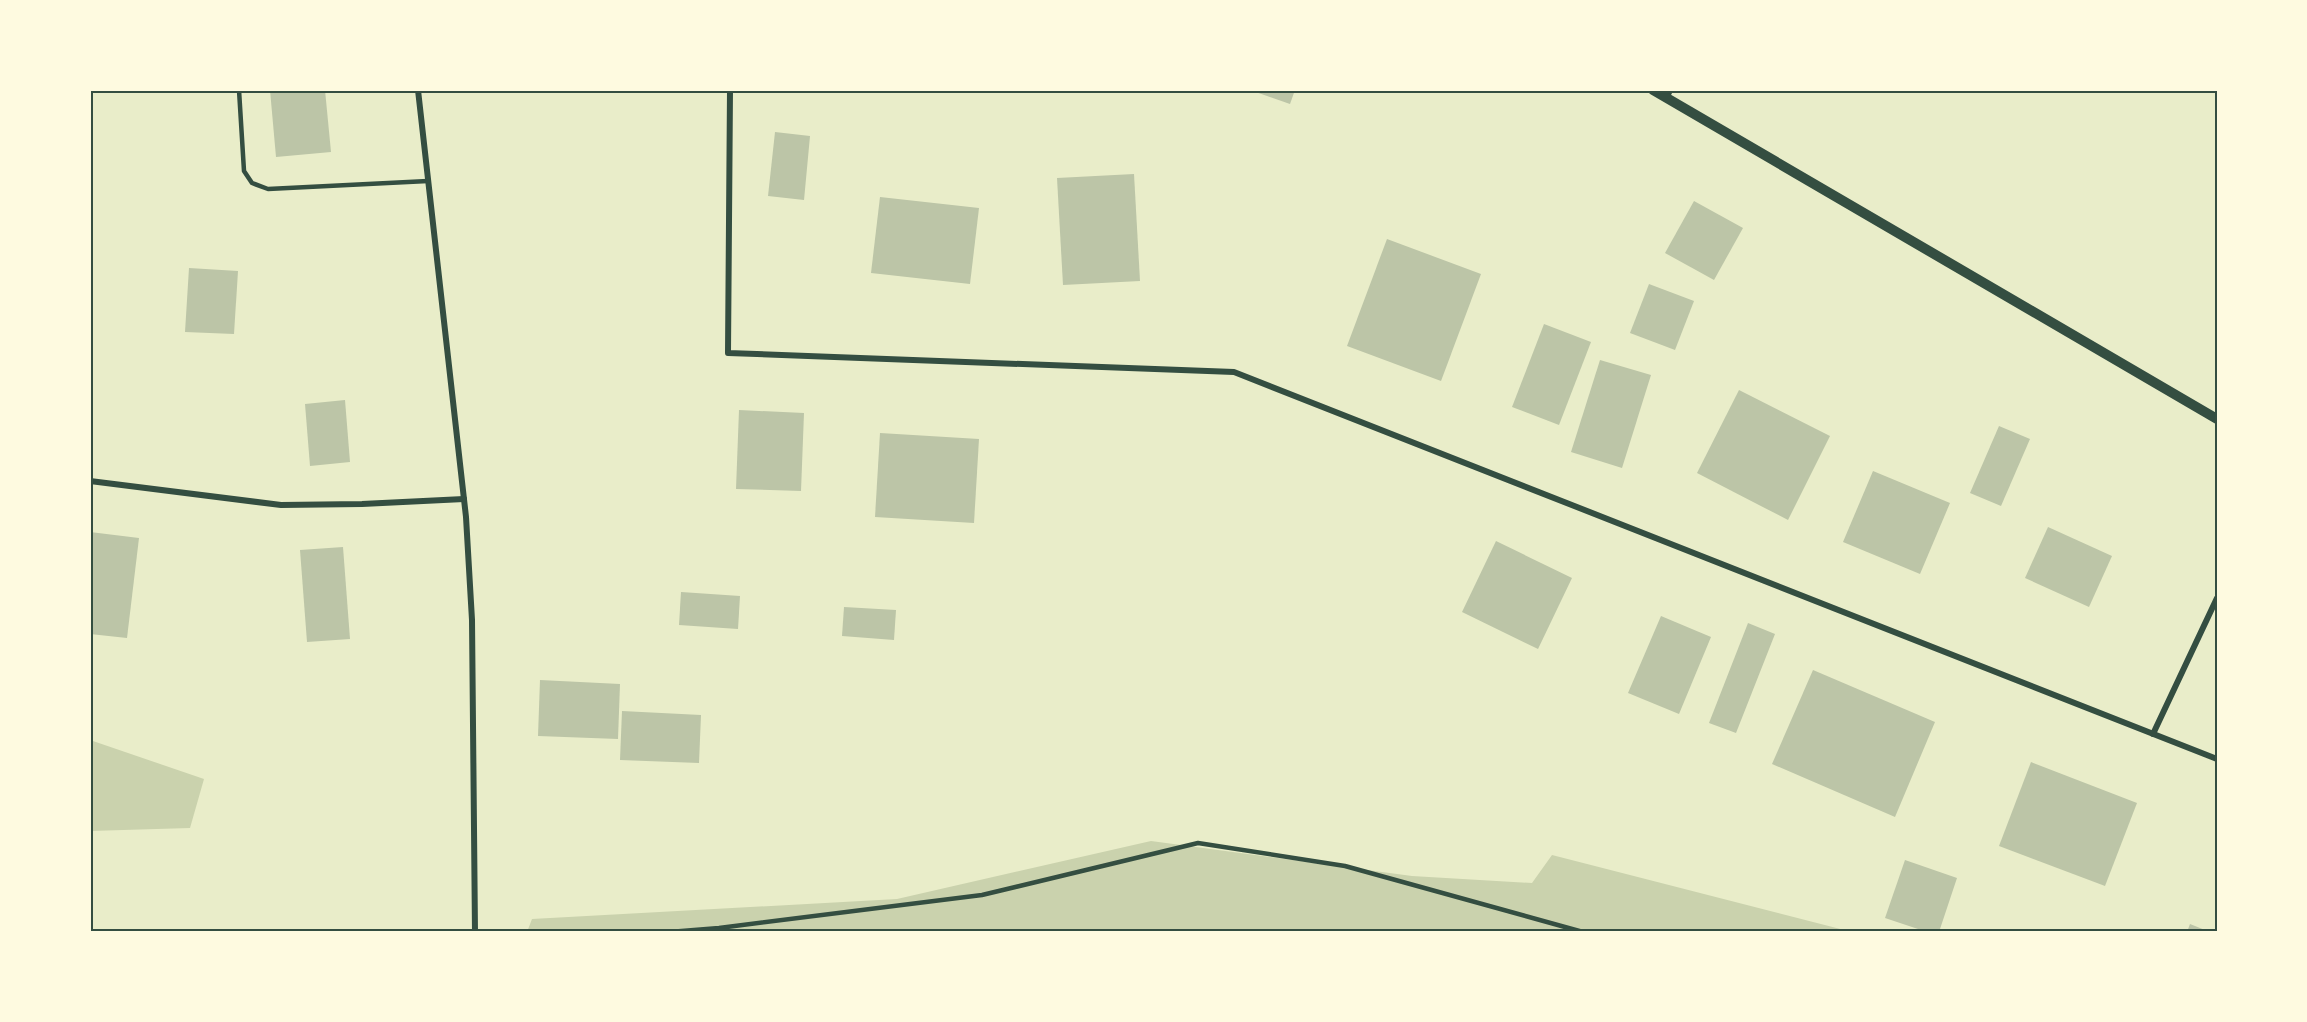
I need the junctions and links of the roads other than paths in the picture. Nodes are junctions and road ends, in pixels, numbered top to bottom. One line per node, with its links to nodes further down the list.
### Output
1 (239, 90): 6 (lane)
2 (418, 90): 6 (street)
3 (730, 90): 11 (street)
4 (1653, 90): 5 (street)
5 (1669, 94): 7 (street)
6 (428, 181): 9 (street)
7 (2217, 418)
8 (90, 481): 9 (street)
9 (464, 499): 13 (street)
10 (2217, 598): 11 (street)
11 (2153, 734): 12 (street)
12 (2217, 759)
13 (475, 932)
14 (669, 932): 15 (lane)
15 (1583, 932)

